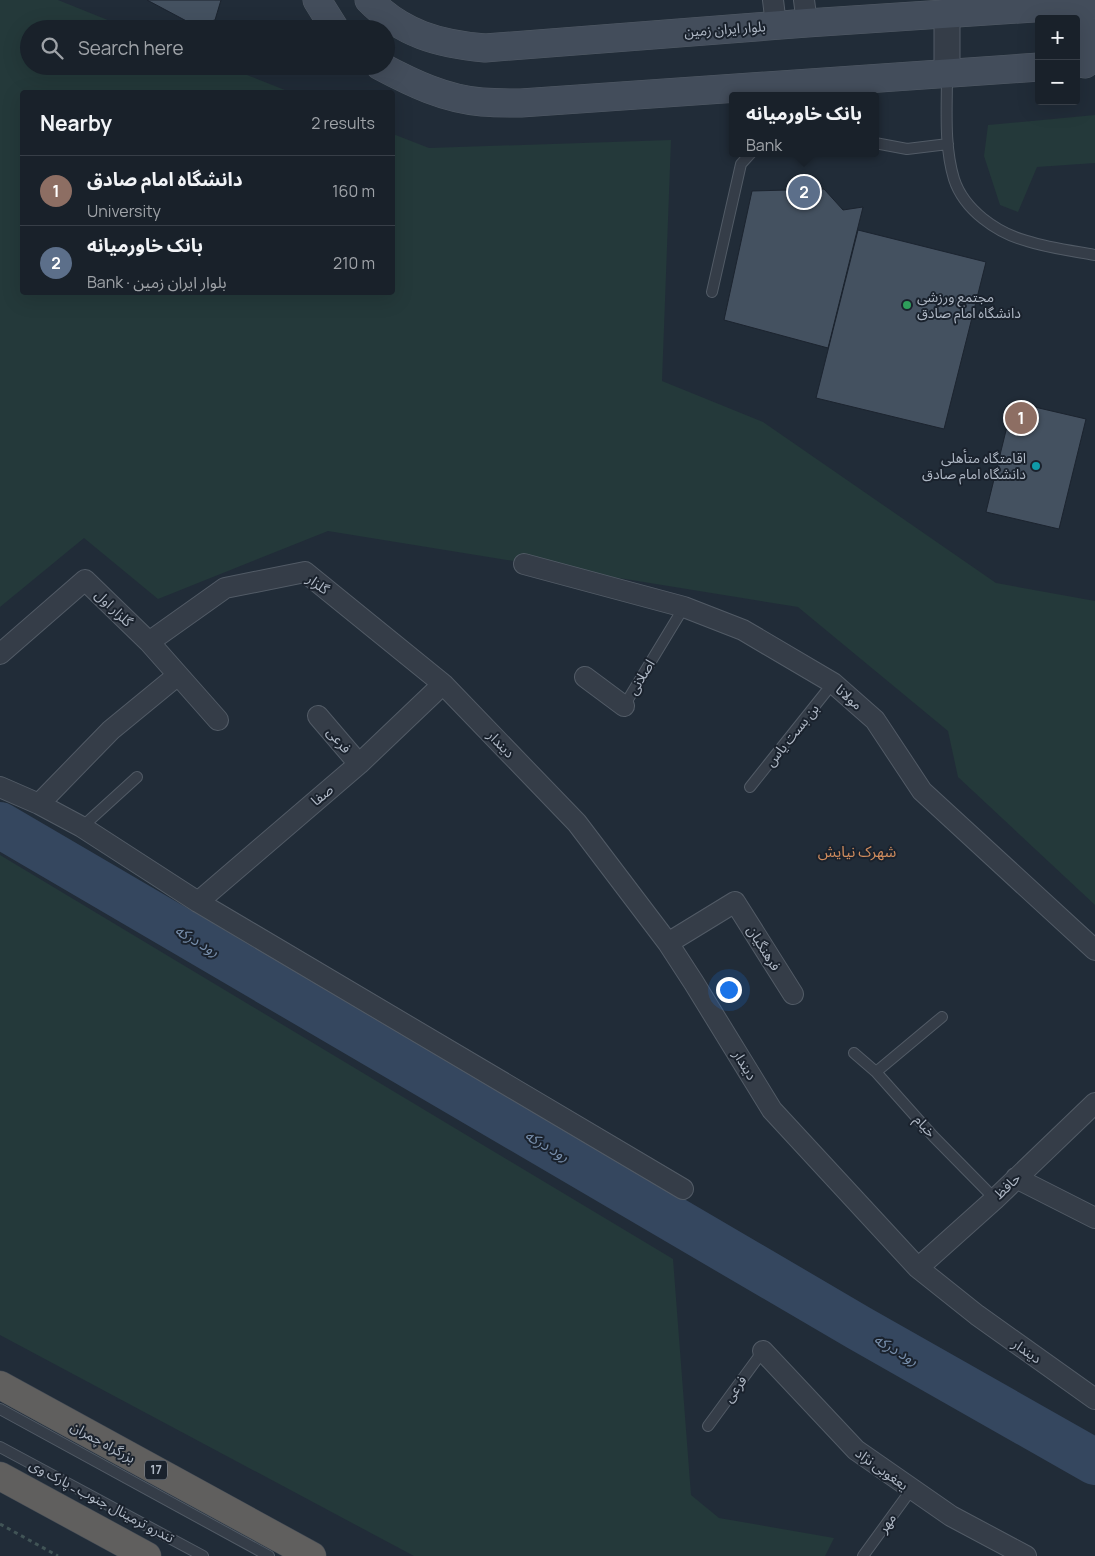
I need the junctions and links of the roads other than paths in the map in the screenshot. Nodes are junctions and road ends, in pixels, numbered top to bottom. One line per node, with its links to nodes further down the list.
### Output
1 (317, 0): 8 (main road)
2 (369, 0): 9 (main road, بلوار ایران زمین)
3 (1086, 3): 5 (main road, بلوار ایران زمین); 11 (main road)
4 (957, 6): 5 (main road, بلوار ایران زمین); 6 (main road, بلوار ایران زمین); 14 (street)
5 (1040, 8)
6 (805, 11): 7 (main road, بلوار ایران زمین)
7 (774, 13): 10 (main road, بلوار ایران زمین)
8 (330, 20)
9 (393, 20)
10 (395, 22)
11 (1085, 64)
12 (1035, 67): 14 (main road)
13 (395, 74): 14 (main road)
14 (947, 74): 16 (lane)
15 (879, 143): 16 (lane)
16 (948, 144): 18 (lane)
17 (747, 157): 19 (lane)
18 (1095, 255)
19 (712, 292)
20 (524, 564): 21 (street, مولانا)
21 (684, 607): 26 (street, مولانا); 28 (lane, اصلانی)
22 (149, 642): 23 (street, گلزار اول); 24 (street, گلزار اول); 27 (street, گلزار)
23 (0, 654)
24 (178, 675): 30 (street, گلزار اول); 35 (street)
25 (585, 677): 28 (street, اصلانی)
26 (833, 683): 34 (lane, بن بست یاس); 39 (street, مولانا)
27 (443, 684): 31 (street, صفا); 38 (street, دیندار)
28 (624, 706)
29 (318, 716): 31 (street, فرعی)
30 (218, 720)
31 (359, 764): 37 (street, صفا)
32 (137, 777): 36 (lane)
33 (0, 786): 35 (street)
34 (750, 787)
35 (39, 804): 36 (street)
36 (82, 827): 37 (street)
37 (198, 902): 46 (street)
38 (668, 943): 40 (street, فرهنگیان); 49 (street, دیندار)
39 (1095, 950)
40 (793, 994)
41 (942, 1017): 43 (lane)
42 (854, 1053): 43 (lane, خیام)
43 (876, 1072): 47 (lane, خیام)
44 (1095, 1103): 45 (street, حافظ)
45 (1016, 1178): 47 (street, حافظ); 48 (street)
46 (684, 1189)
47 (995, 1199): 49 (street, حافظ)
48 (1095, 1218)
49 (918, 1268): 52 (street, دیندار)
50 (762, 1351): 54 (lane, فرعی); 57 (street, یعغوبی نژاد)
51 (0, 1385): 61 (highway, بزرگراه چمران / 17)
52 (1095, 1399)
53 (0, 1409): 60 (lane)
54 (708, 1426)
55 (0, 1447): 59 (lane, تندرو ترمینال جنوب ـ پارک وی)
56 (0, 1476): 58 (highway)
57 (911, 1490): 62 (lane, مهر); 63 (street, یعغوبی نژاد)
58 (147, 1556)
59 (203, 1556)
60 (268, 1556)
61 (312, 1556)
62 (864, 1556)
63 (1026, 1556)

